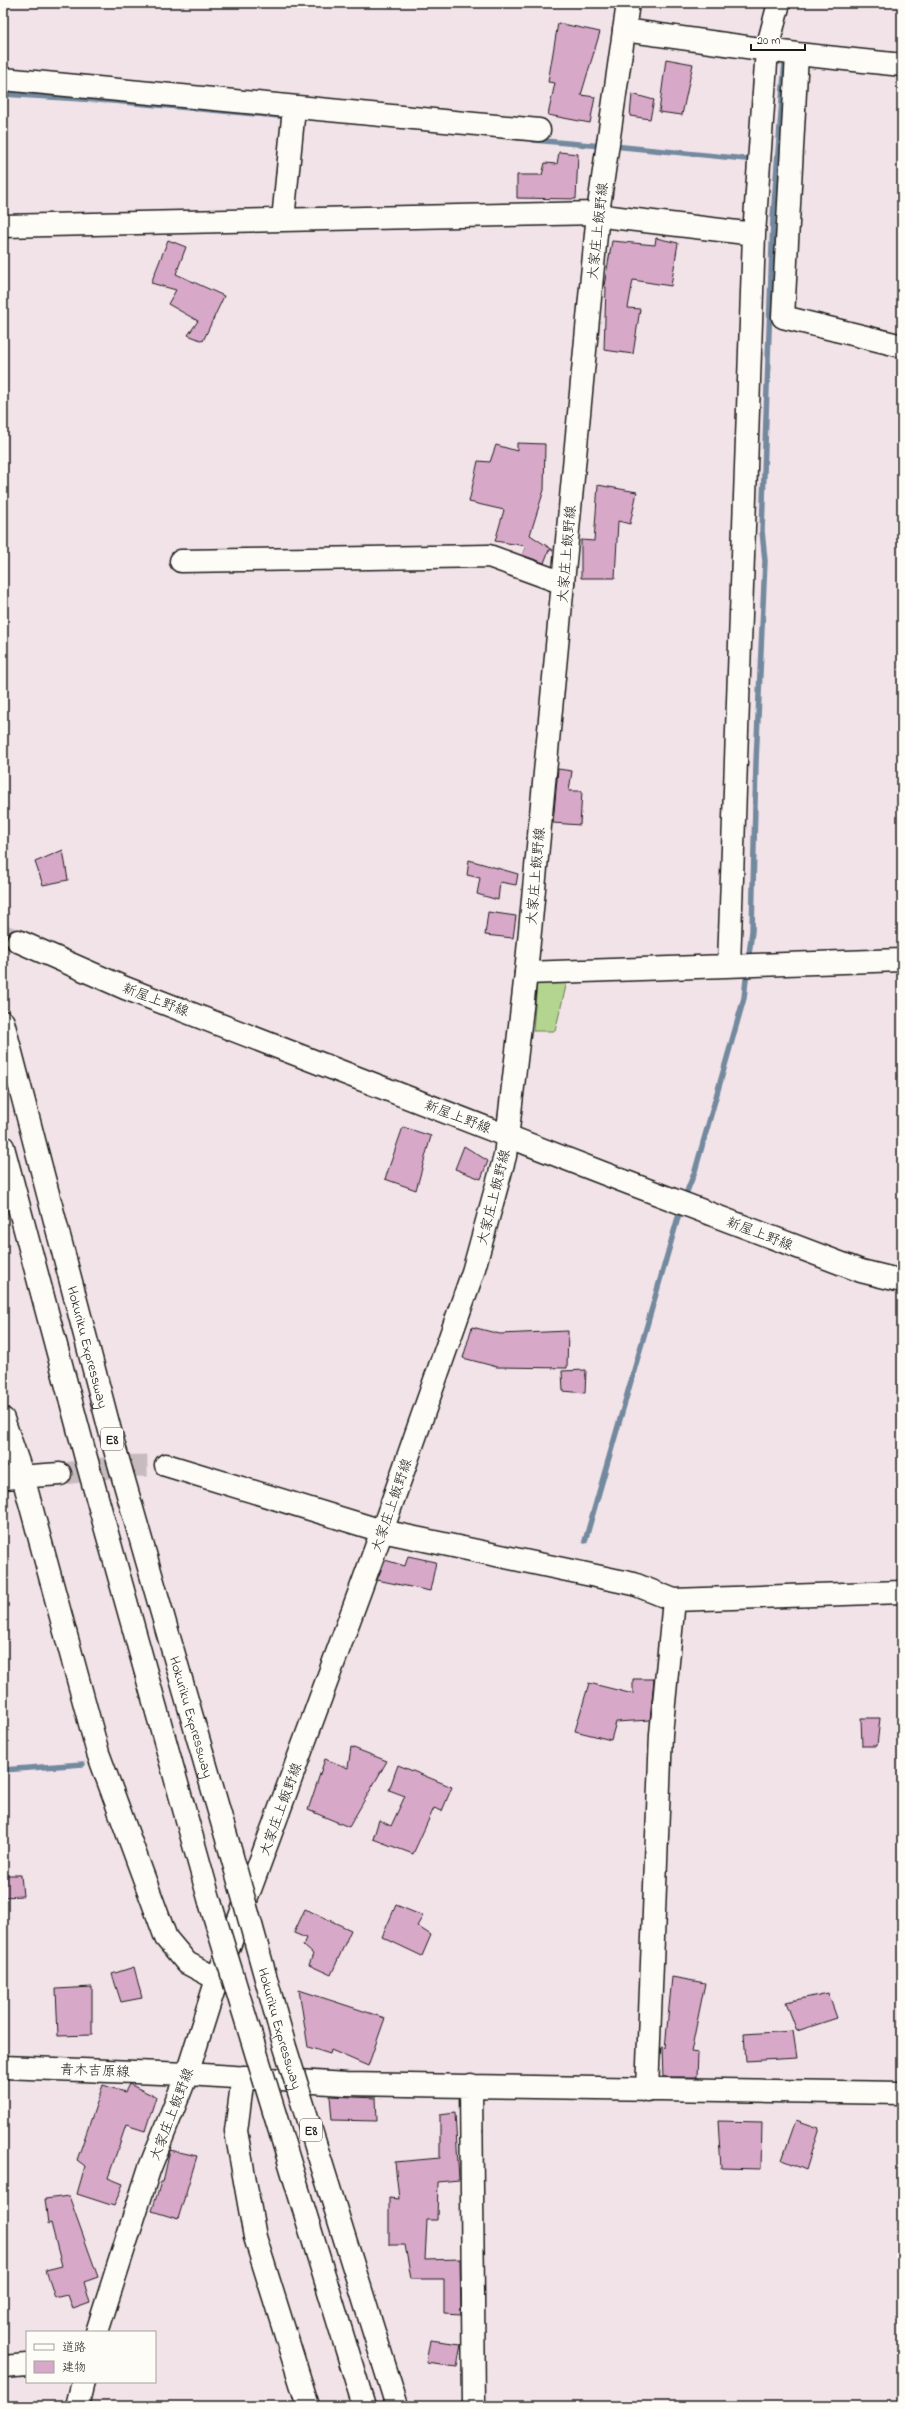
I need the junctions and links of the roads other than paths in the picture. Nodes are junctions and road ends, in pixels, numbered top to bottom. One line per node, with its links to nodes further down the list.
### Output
1 (628, 3): 3 (main road, 大家庄上飯野線)
2 (779, 3): 4 (main road)
3 (624, 30): 4 (main road); 10 (main road, 大家庄上飯野線)
4 (766, 49): 5 (main road); 13 (main road)
5 (797, 54): 6 (main road); 14 (main road)
6 (902, 65)
7 (3, 79): 8 (main road)
8 (294, 108): 9 (main road); 11 (main road)
9 (539, 130)
10 (598, 213): 11 (main road); 13 (main road); 16 (main road, 大家庄上飯野線)
11 (283, 220): 12 (main road)
12 (3, 226)
13 (754, 234): 19 (main road)
14 (902, 346)
15 (181, 561): 16 (main road)
16 (563, 583): 20 (main road, 大家庄上飯野線)
17 (18, 941): 22 (main road, 新屋上野線)
18 (902, 960): 19 (main road)
19 (729, 965): 20 (main road)
20 (526, 973): 22 (main road, 大家庄上飯野線)
21 (3, 1022): 46 (main road, Hokuriku Expressway / E8, bridge)
22 (508, 1135): 24 (main road, 新屋上野線); 29 (main road, 大家庄上飯野線)
23 (3, 1147): 45 (main road, E8, bridge)
24 (902, 1281)
25 (3, 1419): 28 (main road)
26 (166, 1465): 29 (main road)
27 (60, 1474): 28 (main road)
28 (13, 1478): 32 (main road)
29 (382, 1531): 31 (main road); 32 (main road, 大家庄上飯野線)
30 (902, 1592): 31 (main road)
31 (674, 1600): 37 (main road)
32 (217, 1979): 34 (main road, 大家庄上飯野線)
33 (3, 2066): 34 (main road, 青木吉原線)
34 (187, 2074): 35 (main road, 青木吉原線); 39 (main road, 大家庄上飯野線)
35 (243, 2077): 36 (main road, 青木吉原線); 44 (main road)
36 (471, 2085): 37 (main road, 青木吉原線); 47 (main road)
37 (648, 2090): 38 (main road, 青木吉原線)
38 (902, 2093)
39 (96, 2331)
40 (26, 2365): 41 (main road)
41 (3, 2367)
42 (83, 2383): 43 (main road)
43 (77, 2406)
44 (308, 2406)
45 (364, 2406)
46 (397, 2406)
47 (474, 2406)

